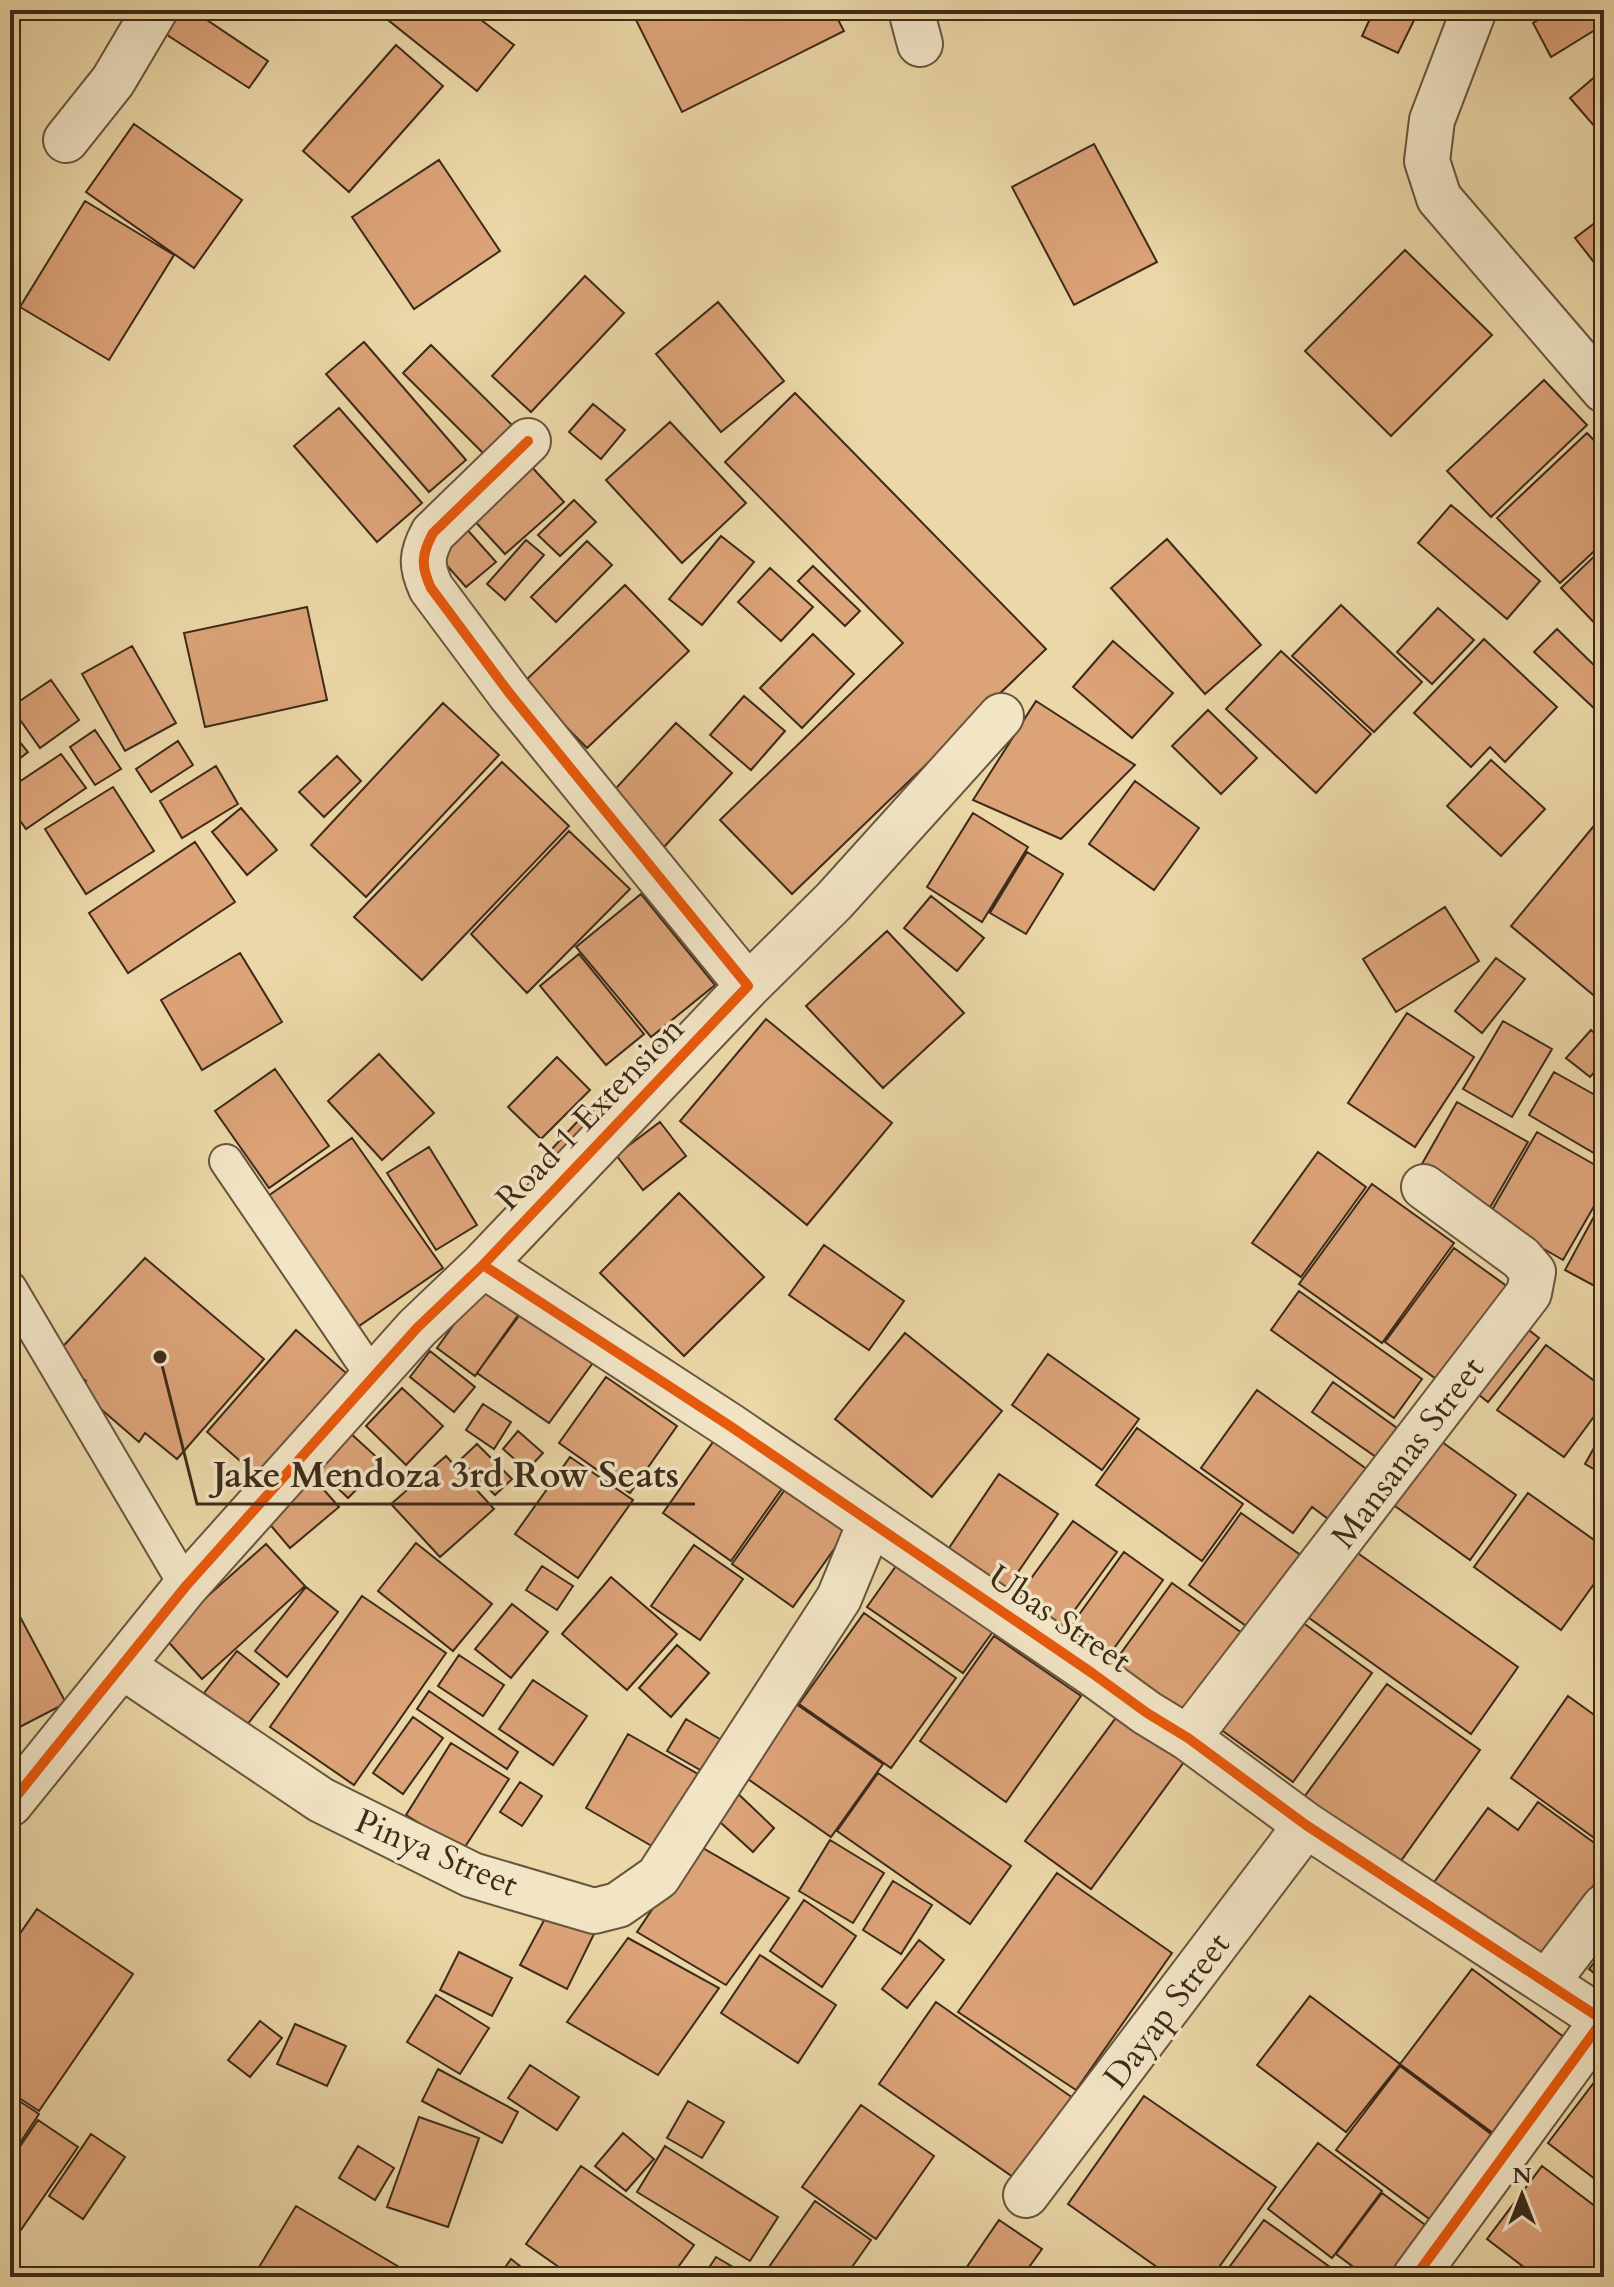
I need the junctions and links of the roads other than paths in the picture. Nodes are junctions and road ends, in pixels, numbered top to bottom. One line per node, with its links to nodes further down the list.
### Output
1 (155, 10): 3 (street)
2 (1474, 10): 4 (street)
3 (66, 140)
4 (1604, 390)
5 (528, 441): 7 (street)
6 (1001, 716): 7 (street, Road 1 Extension)
7 (748, 986): 10 (street, Road 1 Extension)
8 (226, 1161): 12 (lane)
9 (1424, 1187): 16 (street, Mansanas Street)
10 (483, 1265): 12 (street, Road 1 Extension); 13 (street, Ubas Street)
11 (10, 1288): 14 (lane)
12 (373, 1377): 14 (street, Road 1 Extension)
13 (870, 1523): 15 (street, Pinya Street); 16 (street, Ubas Street)
14 (186, 1586): 15 (street, Road 1 Extension)
15 (122, 1666): 17 (street, Road 1 Extension)
16 (1188, 1738): 18 (street, Ubas Street)
17 (10, 1804)
18 (1306, 1825): 20 (street, Ubas Street); 22 (street, Dayap Street)
19 (1604, 1907): 20 (street)
20 (1547, 1982): 21 (street, Ubas Street)
21 (1603, 2020): 23 (street)
22 (1026, 2195)
23 (1415, 2277)

